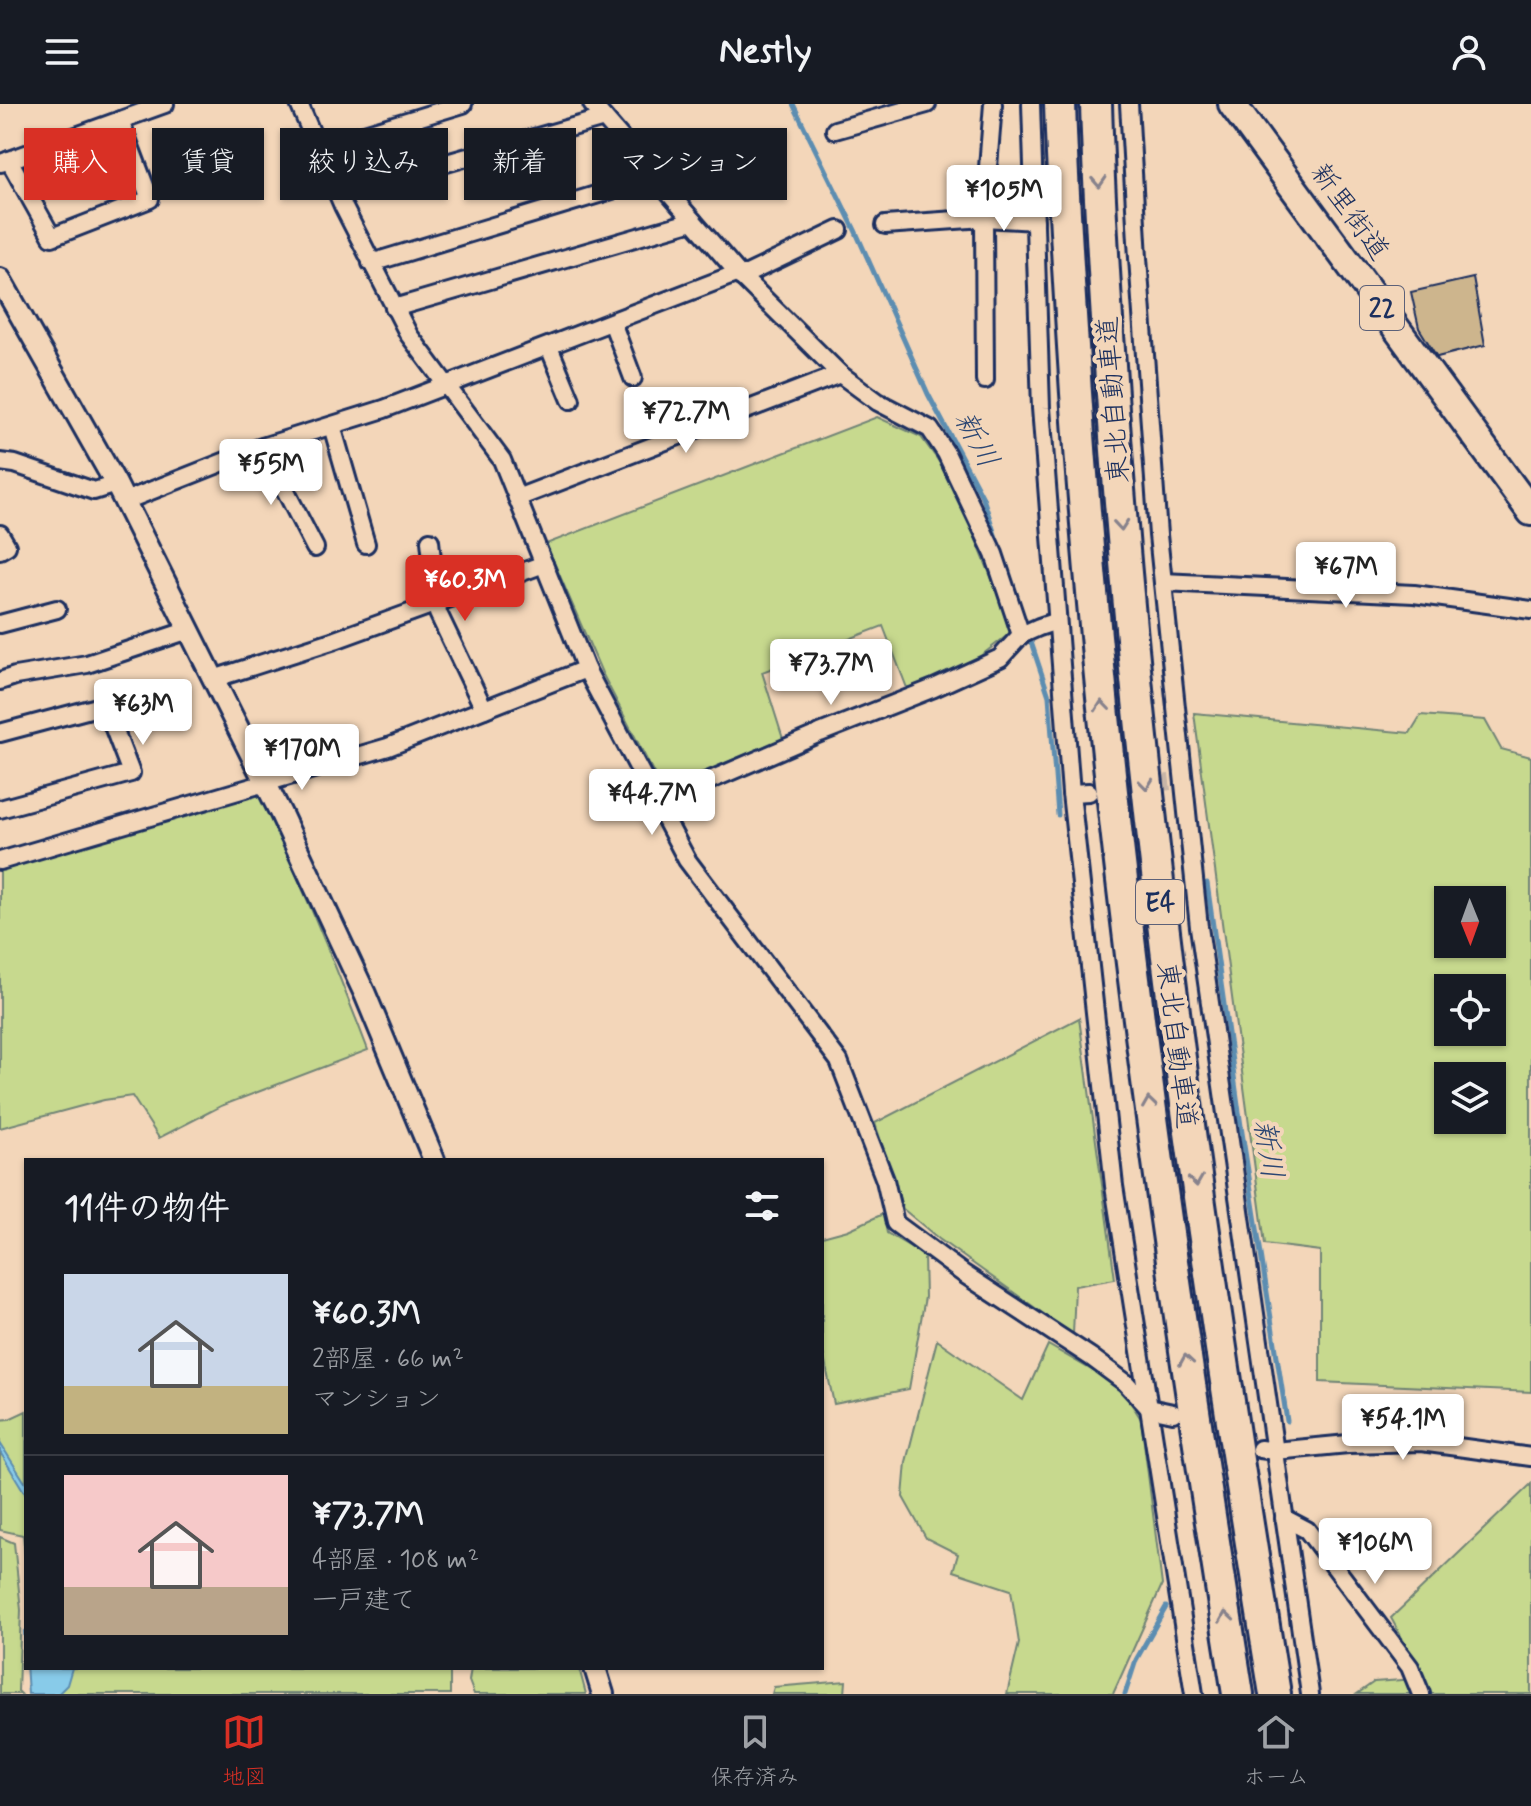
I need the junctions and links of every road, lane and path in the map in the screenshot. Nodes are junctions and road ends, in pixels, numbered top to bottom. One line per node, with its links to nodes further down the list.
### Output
1 (299, 104): 14 (street)
2 (463, 104): 15 (street)
3 (592, 104): 12 (street)
4 (927, 104): 17 (street)
5 (993, 104): 23 (street)
6 (1031, 104): 25 (street)
7 (1060, 104): 79 (highway, 東北自動車道 / E4, one-way to 7)
8 (1096, 104): 80 (highway, 東北自動車道 / E4, one-way to 80)
9 (1129, 104): 51 (street)
10 (1232, 104): 44 (main road, 新里街道 / 22)
11 (156, 106): 13 (street)
12 (604, 118): 16 (street); 19 (street)
13 (120, 120): 18 (street); 18 (street)
14 (309, 128)
15 (384, 128)
16 (613, 128)
17 (835, 130)
18 (4, 162)
19 (448, 163)
20 (341, 200): 28 (street)
21 (592, 200): 28 (street)
22 (675, 200): 24 (street)
23 (984, 218): 25 (street); 26 (street); 36 (street)
24 (693, 221): 29 (street); 31 (street)
25 (1035, 221): 55 (street)
26 (885, 225)
27 (839, 230): 29 (street)
28 (371, 263): 31 (street)
29 (740, 275): 32 (street); 34 (street)
30 (0, 279): 42 (street)
31 (394, 308): 37 (street)
32 (612, 322): 33 (street); 35 (street)
33 (549, 347): 37 (street); 38 (street)
34 (840, 374): 43 (street); 58 (street)
35 (633, 378)
36 (985, 380)
37 (446, 386): 39 (street); 43 (street)
38 (571, 400)
39 (332, 426): 40 (street); 47 (street)
40 (263, 447): 42 (street); 48 (street)
41 (0, 462): 42 (street)
42 (120, 493): 57 (street)
43 (517, 498): 50 (street)
44 (1531, 512)
45 (0, 534): 49 (street)
46 (430, 541): 52 (street)
47 (366, 544)
48 (315, 548)
49 (0, 550)
50 (544, 564): 52 (street); 59 (street)
51 (1163, 582): 54 (street); 73 (street)
52 (437, 604): 60 (street); 62 (street)
53 (57, 609): 56 (street)
54 (1531, 610)
55 (1057, 621): 58 (street); 66 (street)
56 (0, 624)
57 (189, 630): 60 (street); 61 (street)
58 (1021, 635): 67 (street)
59 (586, 669): 62 (street); 67 (street)
60 (213, 679): 64 (street)
61 (0, 681)
62 (484, 709): 64 (street)
63 (0, 733): 68 (street)
64 (265, 783): 69 (street); 70 (street)
65 (1089, 792): 66 (street)
66 (1071, 793): 71 (street)
67 (657, 803): 71 (street)
68 (0, 809)
69 (0, 861)
70 (433, 1158)
71 (1149, 1408): 72 (street); 78 (street)
72 (1173, 1413)
73 (1267, 1450): 74 (street); 75 (street)
74 (1531, 1457)
75 (1284, 1518): 81 (street); 82 (street)
76 (596, 1670): 77 (street)
77 (603, 1694)
78 (1194, 1694)
79 (1238, 1694)
80 (1275, 1694)
81 (1310, 1694)
82 (1421, 1694)

